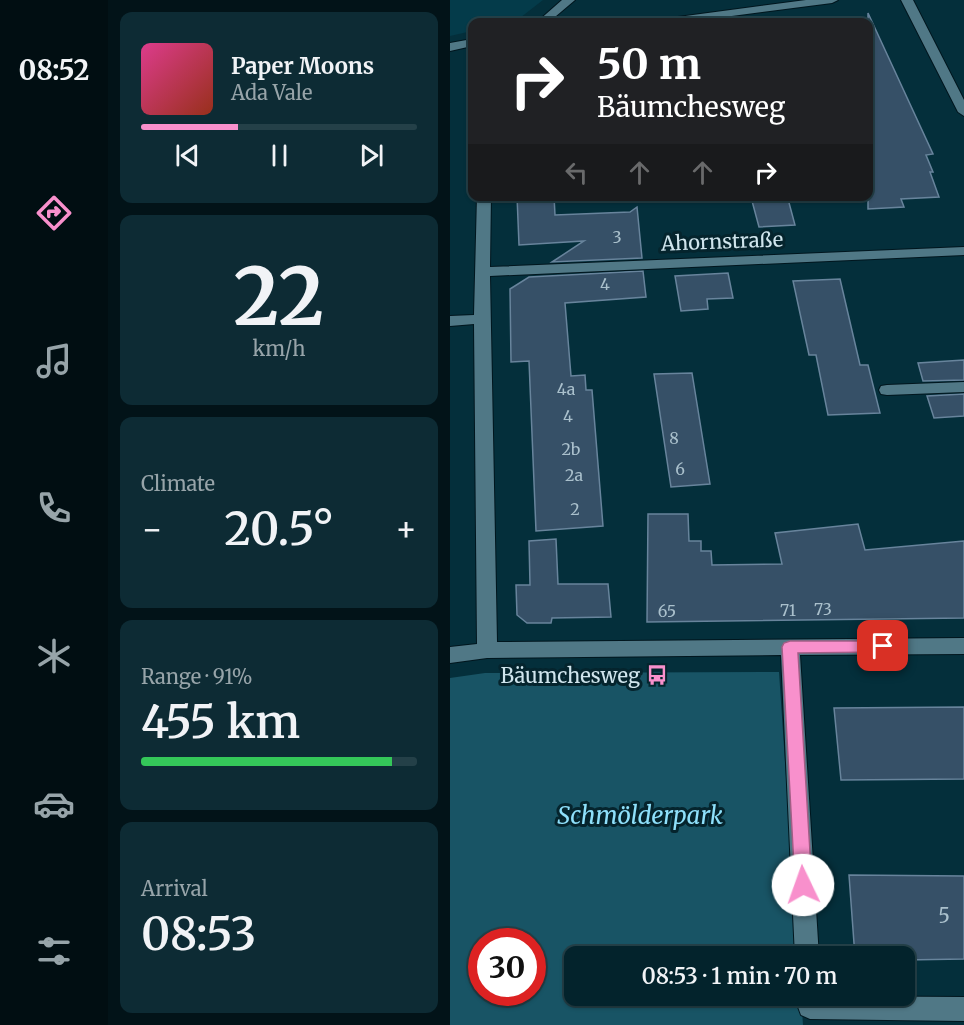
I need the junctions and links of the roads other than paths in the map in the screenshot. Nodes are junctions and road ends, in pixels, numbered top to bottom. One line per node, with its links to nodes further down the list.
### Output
1 (569, 0): 4 (street)
2 (832, 0): 5 (street)
3 (907, 0): 8 (street)
4 (547, 18)
5 (694, 18)
6 (468, 44): 7 (street)
7 (450, 47)
8 (964, 112)
9 (484, 201): 11 (street)
10 (964, 251): 11 (street, Ahornstraße)
11 (482, 272): 12 (street)
12 (482, 319): 13 (street); 18 (street)
13 (450, 321)
14 (964, 387): 15 (street)
15 (887, 390)
16 (964, 646): 17 (street)
17 (790, 647): 18 (street); 20 (street)
18 (487, 650): 19 (street)
19 (450, 655)
20 (806, 946)
21 (810, 1006): 22 (street)
22 (964, 1010)

